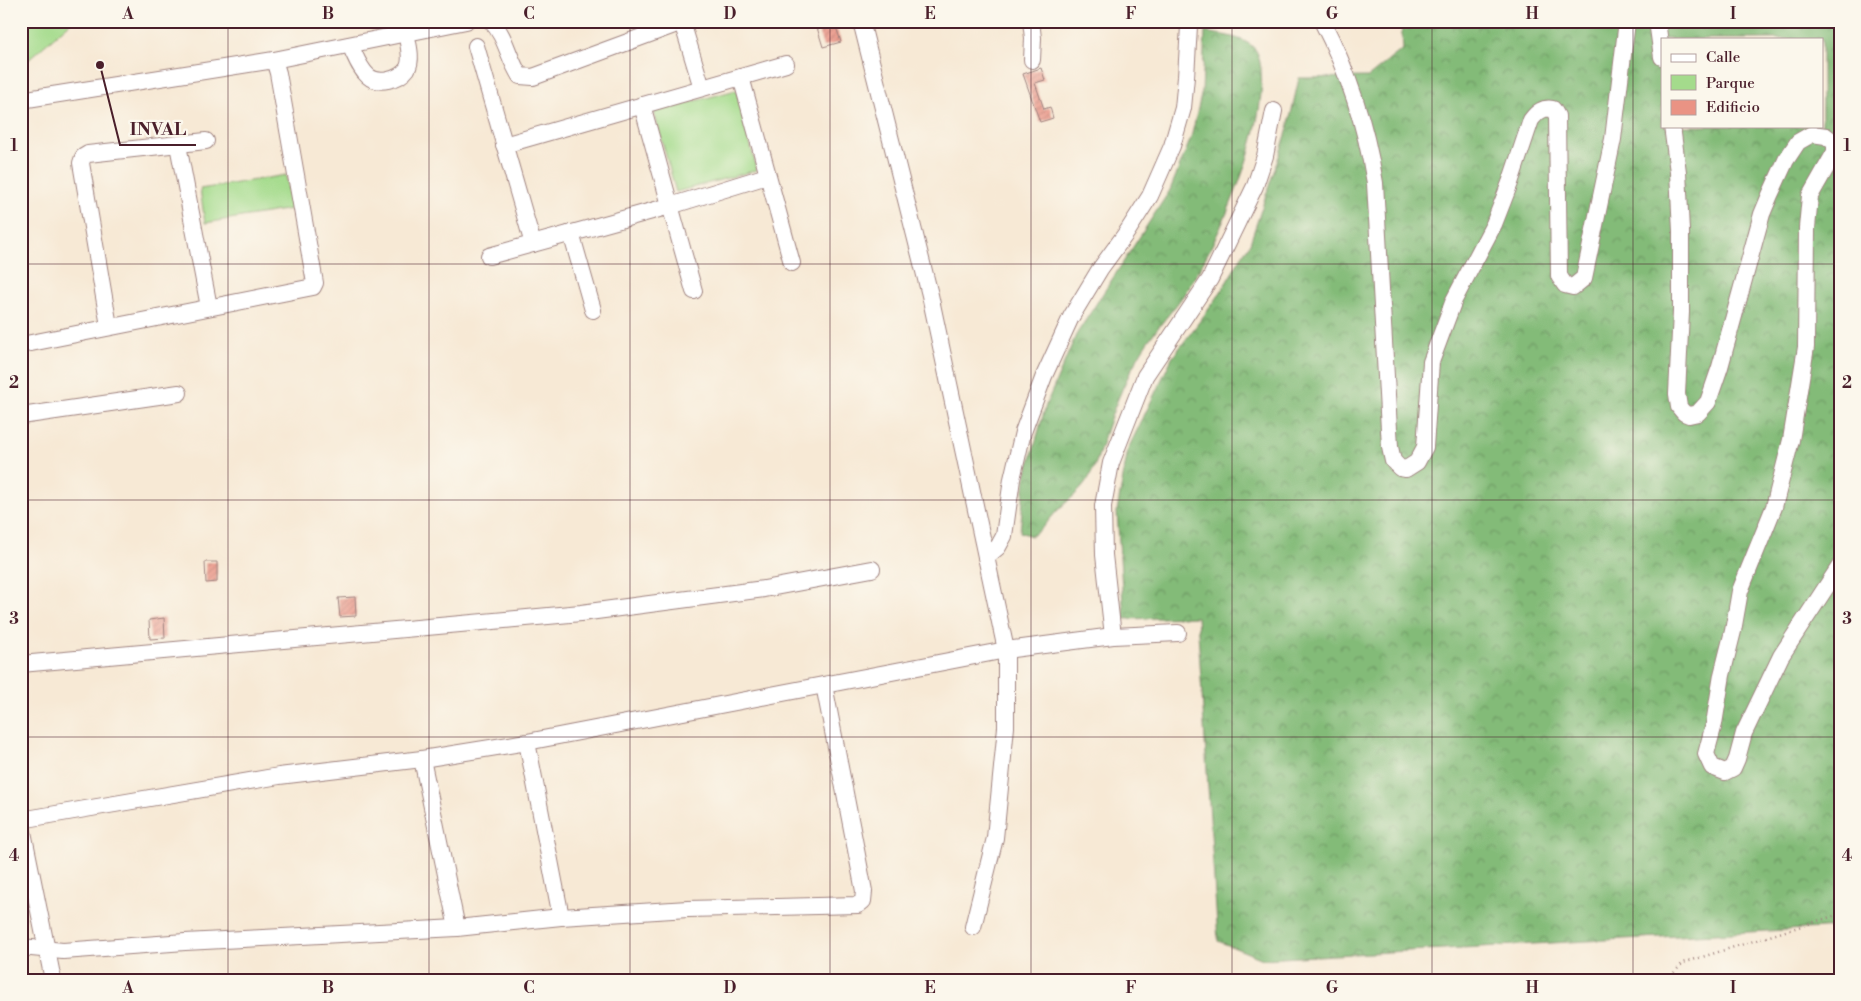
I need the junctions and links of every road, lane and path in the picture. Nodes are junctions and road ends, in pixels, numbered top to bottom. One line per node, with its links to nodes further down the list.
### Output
1 (466, 21): 10 (street)
2 (491, 21): 8 (street)
3 (861, 21): 39 (street)
4 (1031, 21): 15 (street)
5 (1322, 21): 6 (street)
6 (1627, 21)
7 (1657, 21): 13 (street)
8 (684, 22): 18 (street)
9 (1188, 26): 39 (street)
10 (406, 33): 11 (street); 11 (street)
11 (350, 45): 14 (street)
12 (476, 46): 25 (street)
13 (1661, 50)
14 (274, 60): 19 (street); 33 (street)
15 (1032, 60)
16 (786, 64): 17 (street)
17 (741, 77): 18 (street); 26 (street)
18 (702, 88): 20 (street)
19 (21, 100)
20 (642, 105): 25 (street); 27 (street)
21 (1274, 111): 43 (street)
22 (1672, 128): 40 (street)
23 (206, 141): 24 (street)
24 (178, 145): 33 (street); 35 (street)
25 (504, 145): 29 (street)
26 (767, 176): 27 (street); 31 (street)
27 (670, 206): 28 (street); 32 (street)
28 (571, 233): 29 (street); 34 (street)
29 (533, 244): 30 (street)
30 (489, 256)
31 (792, 263)
32 (694, 291)
33 (209, 307): 35 (street)
34 (593, 310)
35 (108, 326): 36 (street)
36 (21, 345)
37 (179, 393): 38 (street)
38 (21, 416)
39 (986, 557): 44 (street)
40 (1840, 566)
41 (872, 569): 45 (street)
42 (1178, 633): 43 (street)
43 (1113, 636): 44 (street)
44 (1006, 650): 46 (street); 52 (street)
45 (21, 664)
46 (824, 684): 47 (street); 51 (street)
47 (527, 742): 48 (street); 51 (street)
48 (422, 759): 49 (street); 53 (street)
49 (21, 821): 55 (street)
50 (1840, 914): 57 (path)
51 (561, 917): 53 (street)
52 (973, 927)
53 (457, 928): 55 (street)
54 (21, 947): 55 (street)
55 (47, 949): 56 (street)
56 (53, 980)
57 (1667, 980)

